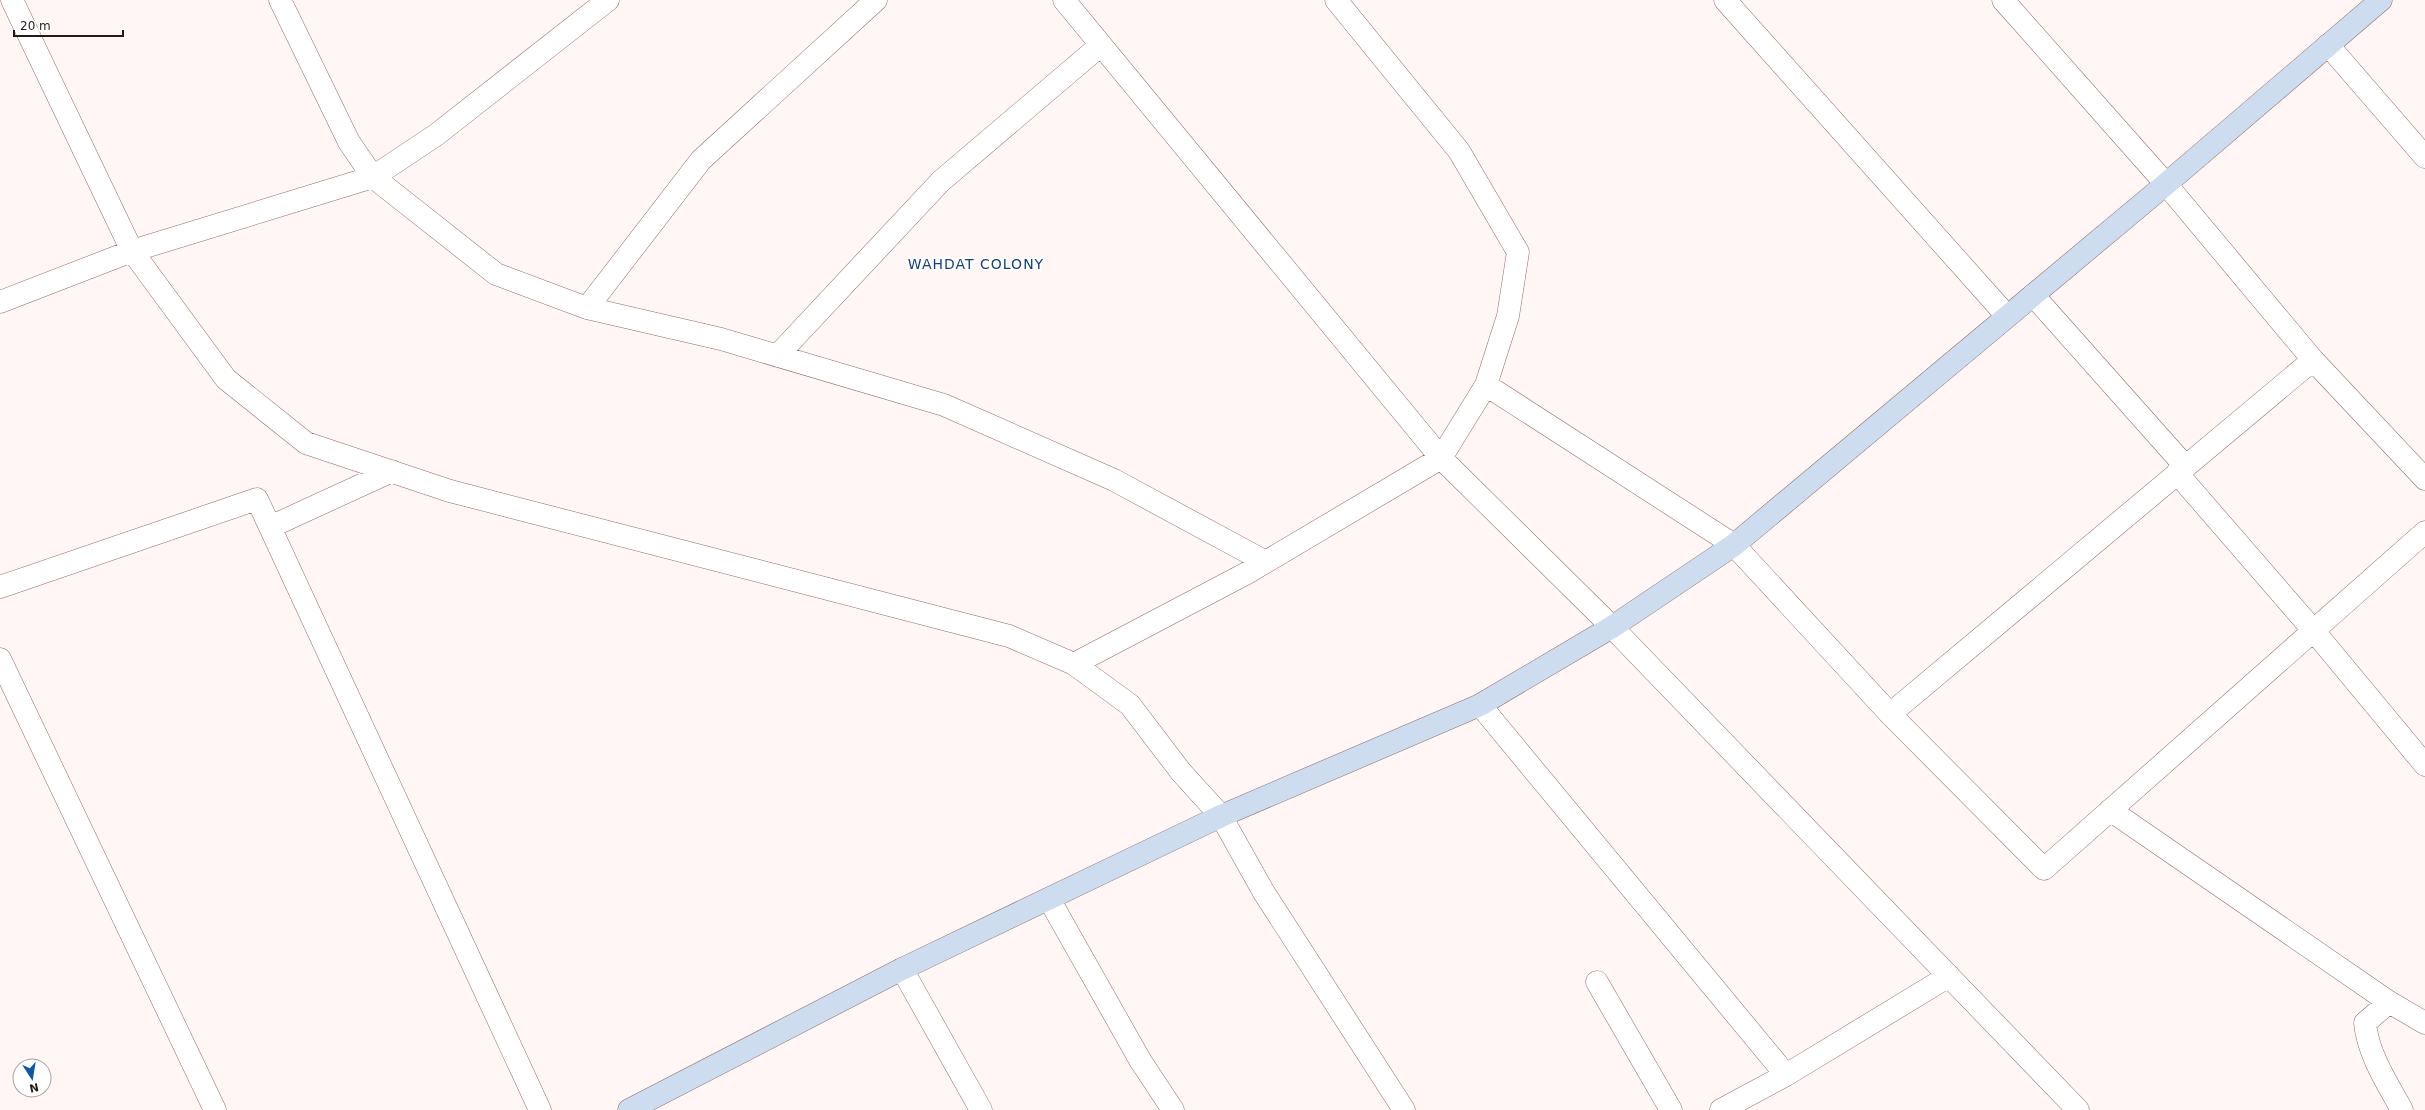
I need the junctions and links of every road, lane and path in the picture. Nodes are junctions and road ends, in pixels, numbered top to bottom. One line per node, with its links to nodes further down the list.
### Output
1 (12, 0): 15 (street)
2 (280, 0): 13 (street)
3 (608, 0): 13 (street)
4 (876, 0): 18 (street)
5 (1064, 0): 10 (street)
6 (1725, 0): 19 (street)
7 (2004, 0): 14 (street)
8 (2381, 0): 11 (street)
9 (1346, 3): 22 (street)
10 (1101, 45): 20 (street); 23 (street)
11 (2328, 45): 12 (street); 14 (street)
12 (2425, 157)
13 (373, 177): 15 (street); 18 (street)
14 (2166, 184): 16 (street); 21 (street)
15 (132, 251): 17 (street); 25 (street)
16 (2032, 295): 19 (street); 24 (street)
17 (0, 302)
18 (587, 308): 20 (street)
19 (2006, 316): 29 (street)
20 (777, 356): 30 (street)
21 (2313, 360): 24 (street); 26 (street)
22 (1486, 385): 23 (street); 29 (street)
23 (1441, 458): 30 (street); 32 (street)
24 (2181, 470): 33 (street); 37 (street)
25 (392, 471): 27 (street); 35 (street)
26 (2425, 480)
27 (270, 527): 31 (street); 49 (street)
28 (2425, 532): 33 (street)
29 (1734, 545): 32 (street); 37 (street)
30 (1266, 562): 35 (street)
31 (0, 587)
32 (1612, 627): 36 (street); 43 (street)
33 (2313, 630): 38 (street); 39 (street)
34 (0, 659): 48 (street)
35 (1074, 664): 40 (street)
36 (1480, 705): 40 (street); 47 (street)
37 (1890, 714): 39 (street)
38 (2425, 765)
39 (2110, 810): 45 (street)
40 (1221, 816): 41 (street); 53 (street)
41 (1049, 899): 42 (street); 52 (street)
42 (902, 969): 50 (street); 51 (street)
43 (1950, 976): 47 (street); 56 (street)
44 (1597, 982): 54 (street)
45 (2389, 1002): 46 (street); 57 (street)
46 (2425, 1023)
47 (1786, 1075): 55 (street)
48 (215, 1110)
49 (540, 1110)
50 (629, 1110)
51 (981, 1110)
52 (1173, 1110)
53 (1404, 1110)
54 (1671, 1110)
55 (1721, 1110)
56 (2078, 1110)
57 (2402, 1110)

